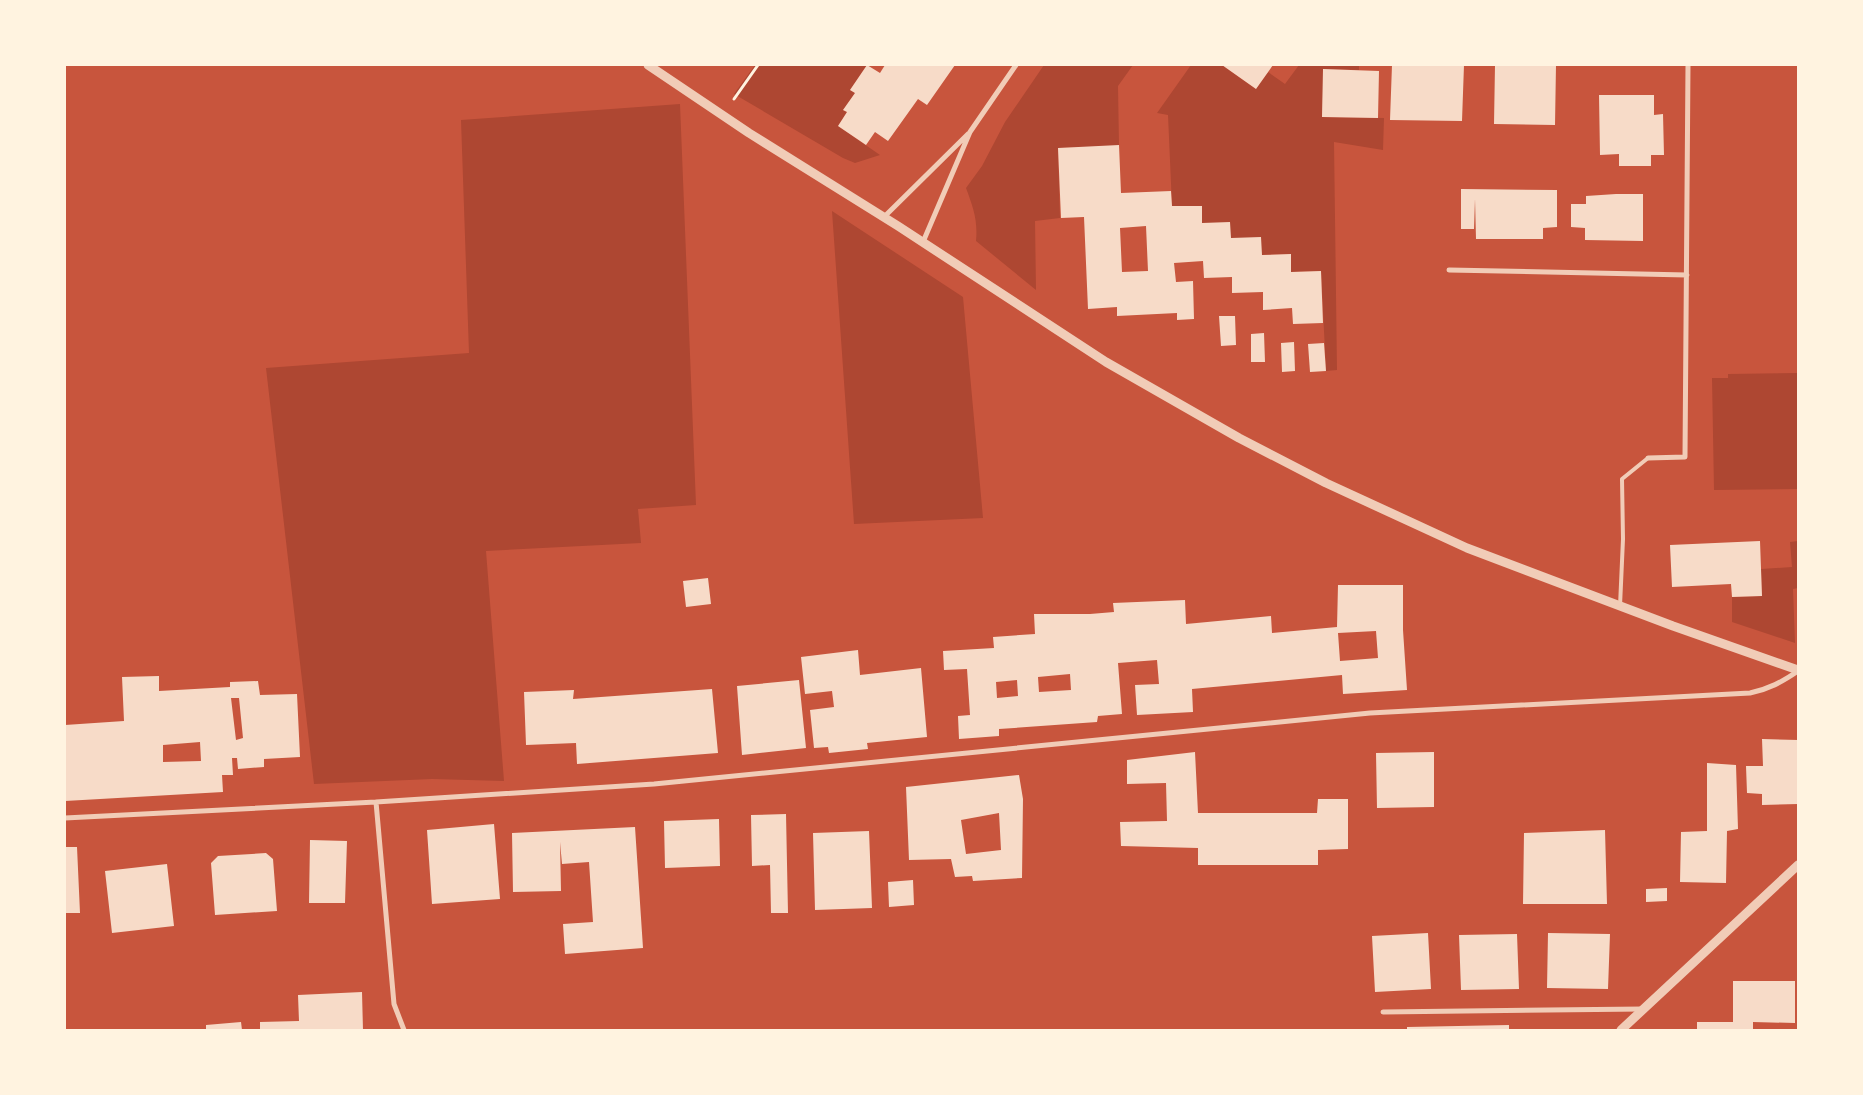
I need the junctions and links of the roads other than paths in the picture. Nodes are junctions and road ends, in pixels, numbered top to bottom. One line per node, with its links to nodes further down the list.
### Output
1 (648, 65): 5 (street)
2 (1016, 65): 4 (street)
3 (1688, 65): 8 (street)
4 (970, 132): 5 (street); 6 (street)
5 (884, 217): 6 (street)
6 (923, 242): 10 (street)
7 (1449, 270): 8 (street)
8 (1687, 275): 9 (street)
9 (1648, 458): 10 (lane)
10 (1620, 606): 11 (street)
11 (1798, 670): 12 (street)
12 (376, 802): 13 (street); 17 (street)
13 (65, 818)
14 (1798, 865): 15 (street)
15 (1643, 1009): 16 (street); 18 (street)
16 (1383, 1012)
17 (404, 1030)
18 (1621, 1030)

